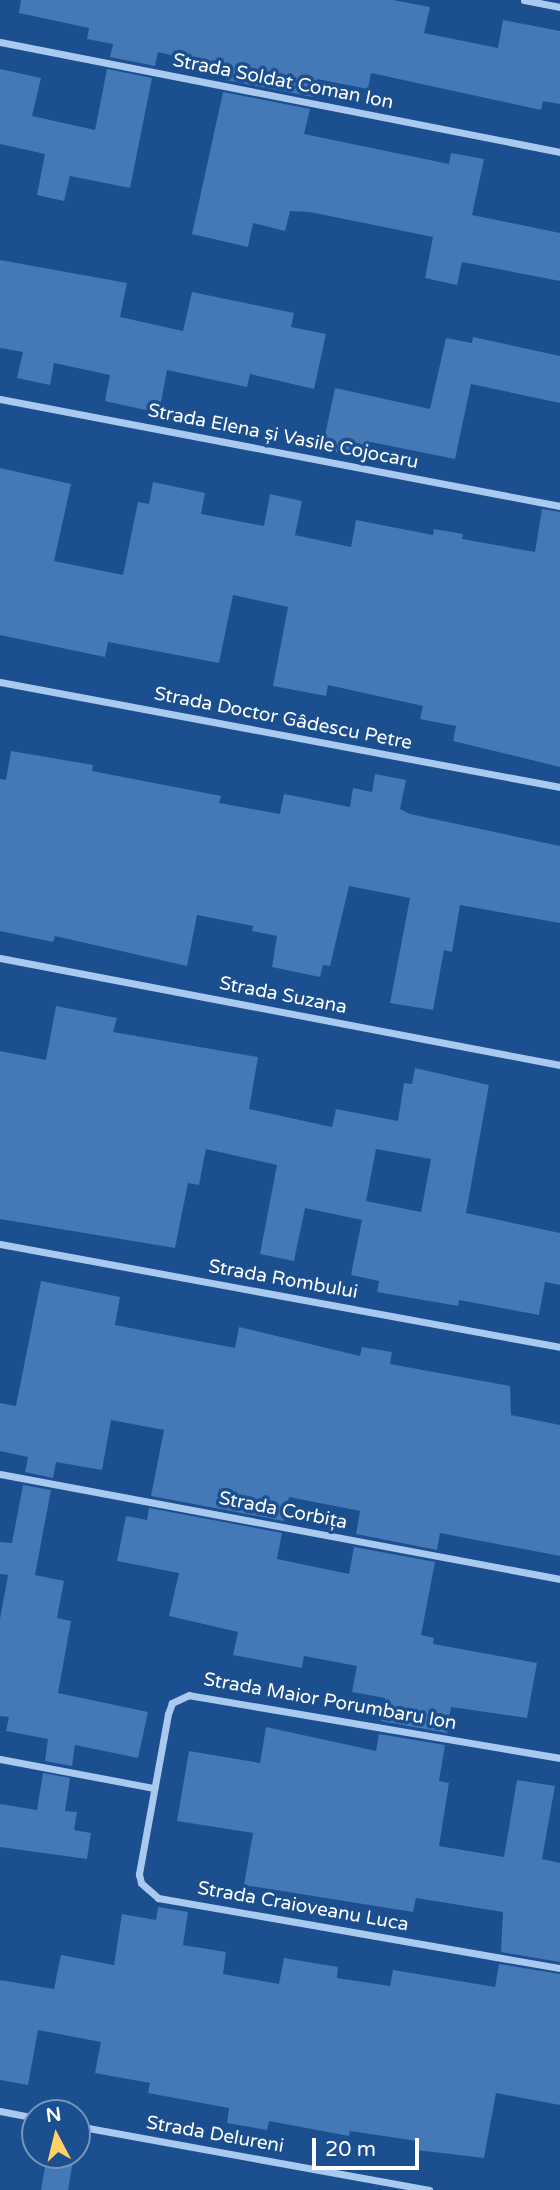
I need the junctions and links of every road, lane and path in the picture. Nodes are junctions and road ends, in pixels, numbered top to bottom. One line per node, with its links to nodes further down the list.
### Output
1 (524, 0): 2 (street)
2 (560, 7)
3 (0, 41): 4 (street, Strada Soldat Coman Ion)
4 (560, 152)
5 (0, 399): 6 (street, Strada Elena și Vasile Cojocaru)
6 (560, 506)
7 (0, 682): 8 (street, Strada Doctor Gâdescu Petre)
8 (560, 787)
9 (0, 958): 10 (street, Strada Suzana)
10 (560, 1065)
11 (0, 1244): 12 (street, Strada Rombului)
12 (560, 1347)
13 (0, 1474): 14 (street, Strada Corbița)
14 (560, 1579)
15 (560, 1758): 17 (street, Strada Maior Porumbaru Ion)
16 (0, 1759): 17 (street)
17 (154, 1788): 18 (street, Strada Craioveanu Luca)
18 (560, 1968)
19 (0, 2112): 20 (street)
20 (21, 2116)
21 (91, 2129): 22 (street, Strada Delureni)
22 (429, 2190)

